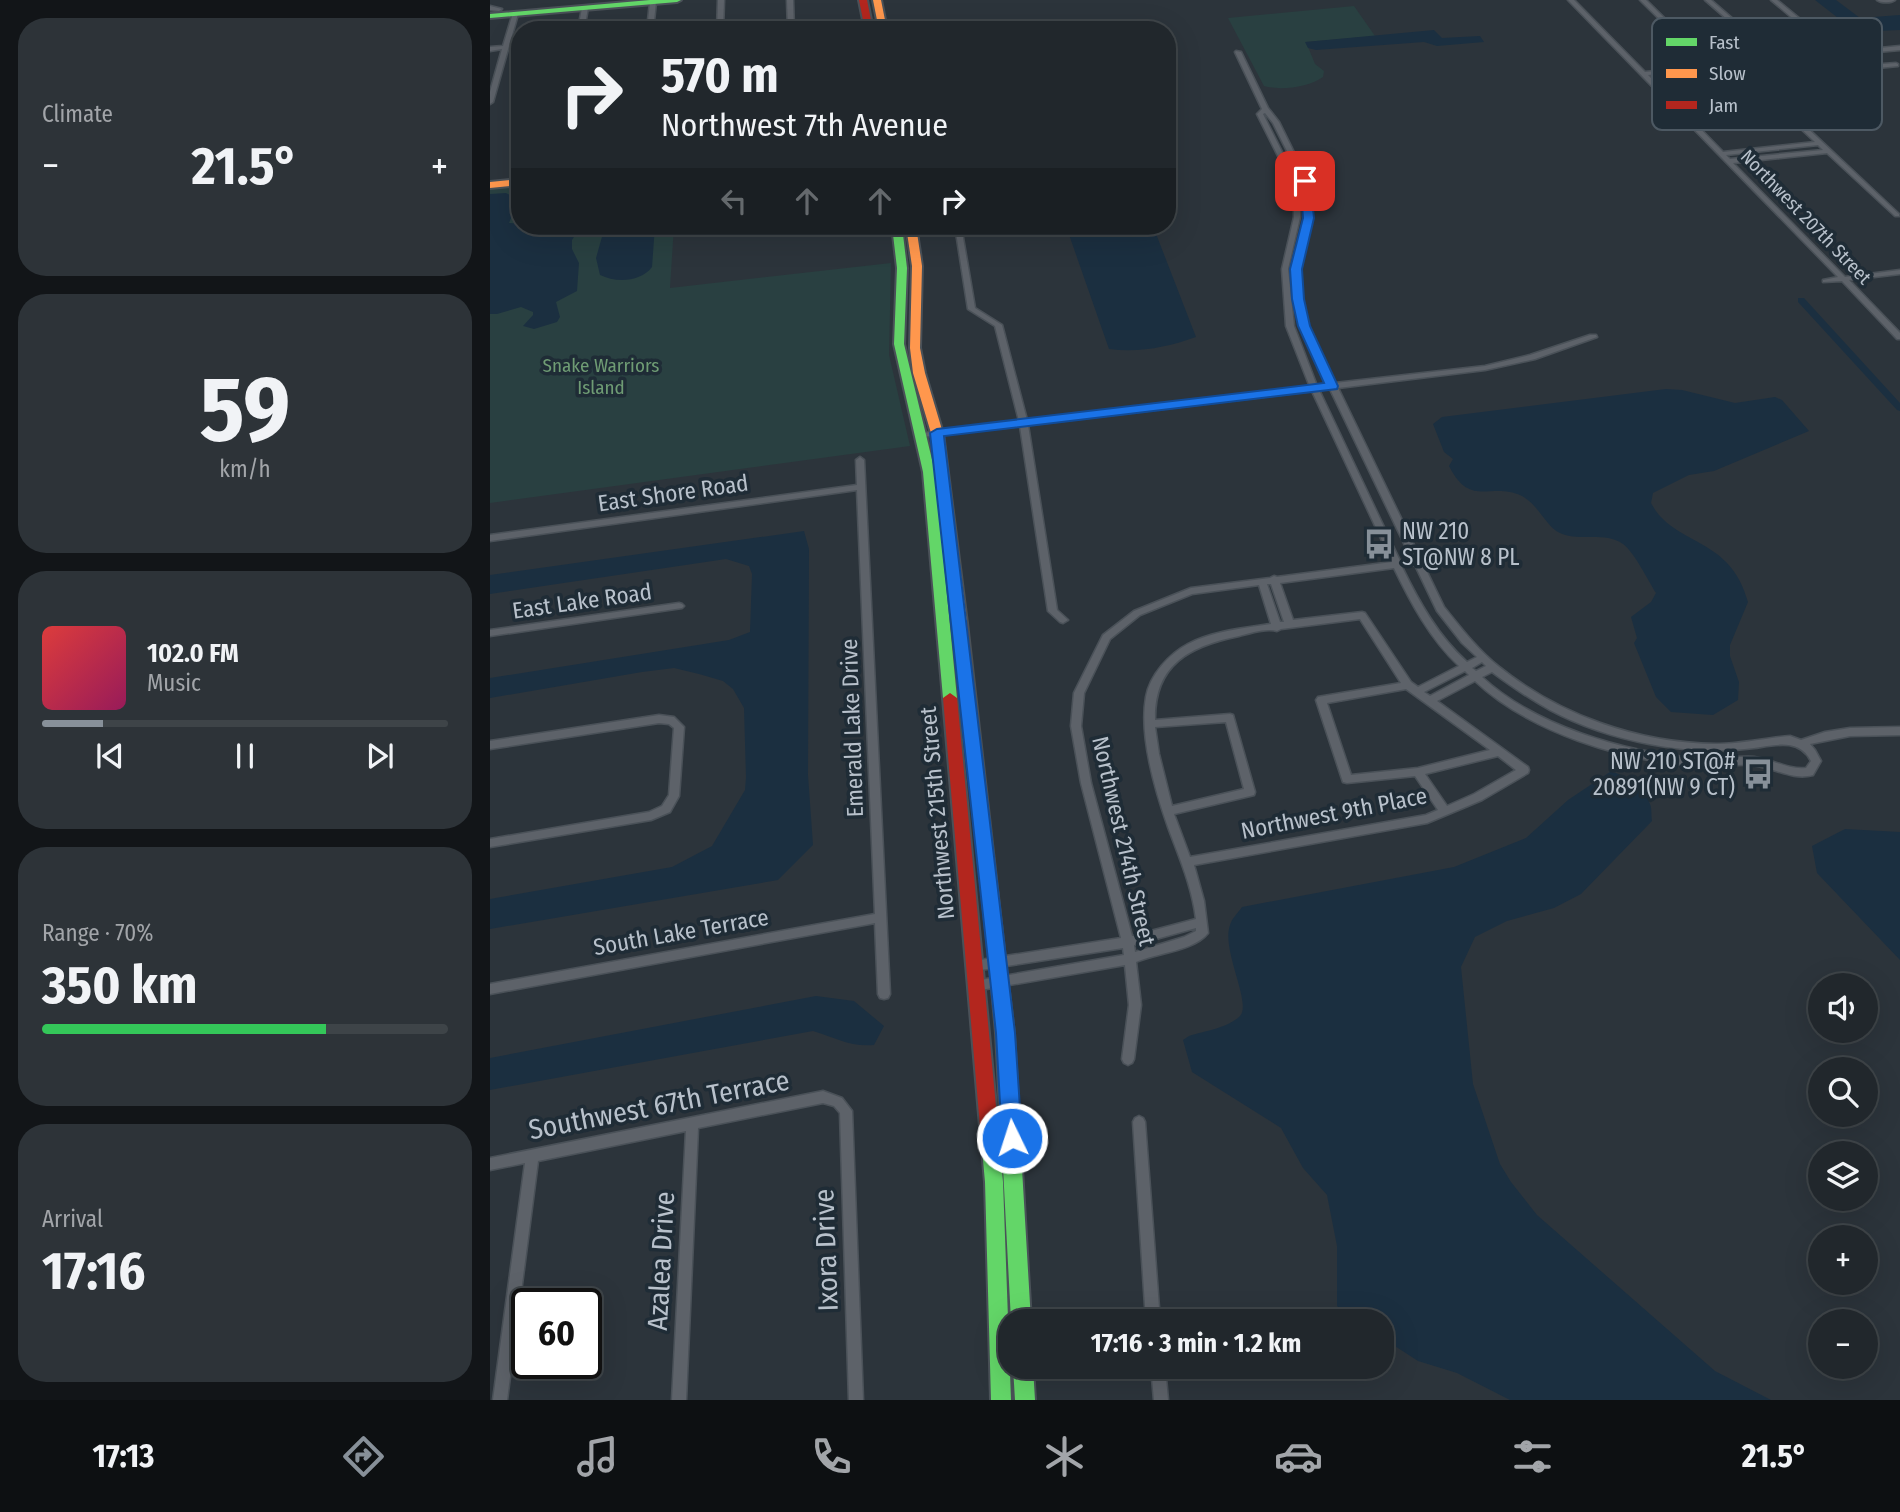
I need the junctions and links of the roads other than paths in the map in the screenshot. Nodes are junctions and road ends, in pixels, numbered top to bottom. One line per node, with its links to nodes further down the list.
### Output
1 (607, 0): 14 (main road)
2 (677, 0): 13 (main road)
3 (721, 0): 23 (street)
4 (790, 0): 24 (street)
5 (863, 0): 25 (main road)
6 (877, 0): 26 (main road)
7 (1571, 0): 38 (street, Northwest 207th Street)
8 (1643, 0): 17 (street)
9 (1708, 0): 18 (street)
10 (1774, 0): 19 (street)
11 (1880, 0): 12 (street)
12 (1892, 0)
13 (653, 2): 14 (main road); 22 (street)
14 (585, 5): 15 (main road); 16 (main road); 21 (street)
15 (492, 11): 16 (main road)
16 (515, 13): 20 (street)
17 (1661, 18)
18 (1729, 18)
19 (1796, 18)
20 (513, 21)
21 (582, 21)
22 (651, 21)
23 (720, 21)
24 (790, 21)
25 (867, 21)
26 (881, 21)
27 (511, 28): 28 (street)
28 (506, 47): 30 (street); 35 (street)
29 (1900, 48): 31 (street)
30 (490, 49)
31 (1882, 50)
32 (1238, 52): 41 (street)
33 (1882, 53): 34 (street)
34 (1898, 66)
35 (500, 67): 36 (street); 40 (street)
36 (490, 68)
37 (1652, 73): 38 (street)
38 (1644, 74): 39 (street, Northwest 207th Street)
39 (1652, 82)
40 (490, 102)
41 (1265, 109): 63 (street); 64 (street)
42 (1699, 130): 49 (street, Northwest 207th Street)
43 (1806, 130): 44 (street)
44 (1820, 143): 45 (street); 47 (street)
45 (1794, 146): 46 (street); 48 (street)
46 (1779, 148): 49 (street); 50 (street)
47 (1828, 150): 48 (street); 54 (street)
48 (1801, 153): 50 (street)
49 (1723, 155): 51 (street, Northwest 207th Street)
50 (1786, 155): 51 (street)
51 (1730, 162): 59 (street, Northwest 207th Street)
52 (511, 183): 53 (main road)
53 (490, 185)
54 (1897, 215)
55 (898, 235): 66 (main road, Northwest 215th Street)
56 (912, 235): 66 (main road, Northwest 215th Street)
57 (960, 235): 65 (street)
58 (1900, 272): 59 (street)
59 (1843, 279): 60 (street); 62 (street, Northwest 207th Street)
60 (1825, 281)
61 (1593, 337): 63 (street)
62 (1900, 337)
63 (1332, 386): 64 (street); 70 (street)
64 (1315, 390): 65 (street); 71 (street)
65 (1023, 421): 66 (street); 75 (street)
66 (930, 434): 99 (main road, Northwest 215th Street); 100 (main road, Northwest 215th Street)
67 (860, 460): 68 (street, Emerald Lake Drive)
68 (861, 487): 69 (street, East Shore Road); 95 (street, Emerald Lake Drive)
69 (490, 538)
70 (1417, 562): 71 (street); 79 (street)
71 (1398, 564): 72 (street); 81 (street)
72 (1274, 579): 73 (street); 76 (street)
73 (1262, 581): 77 (street); 97 (street, Northwest 214th Street)
74 (679, 606): 78 (street, East Lake Road)
75 (1063, 620)
76 (1290, 625): 77 (street); 83 (street)
77 (1277, 628): 85 (street)
78 (490, 633)
79 (1481, 659): 80 (street); 81 (street)
80 (1492, 667): 82 (street); 87 (street)
81 (1465, 668): 82 (street); 83 (street)
82 (1475, 677): 84 (street); 87 (street)
83 (1412, 689): 84 (street); 90 (street)
84 (1428, 701): 89 (street)
85 (1149, 724): 91 (street); 91 (street)
86 (1900, 731): 87 (street)
87 (1802, 743)
88 (490, 745): 93 (street)
89 (1498, 752): 90 (street); 92 (street, Northwest 9th Place)
90 (1418, 772): 92 (street)
91 (1168, 811): 94 (street)
92 (1446, 811): 94 (street, Northwest 9th Place)
93 (490, 843)
94 (1188, 862): 96 (street)
95 (879, 918): 103 (street, South Lake Terrace); 104 (street, Emerald Lake Drive)
96 (1202, 922): 97 (street); 98 (street)
97 (1128, 942): 98 (street, Northwest 214th Street); 99 (street)
98 (1129, 959): 101 (street); 105 (street, Northwest 214th Street)
99 (997, 963): 100 (street); 101 (main road, Northwest 215th Street)
100 (974, 966): 102 (main road, Northwest 215th Street)
101 (999, 981): 102 (street); 111 (main road, Northwest 215th Street)
102 (975, 986): 118 (main road, Northwest 215th Street)
103 (490, 989)
104 (884, 994)
105 (1128, 1059)
106 (838, 1102): 108 (street, Southwest 67th Terrace); 117 (street, Ixora Drive)
107 (1139, 1122): 112 (street)
108 (692, 1124): 109 (street, Southwest 67th Terrace); 116 (street, Azalea Drive)
109 (532, 1156): 110 (street, Southwest 67th Terrace); 115 (street)
110 (490, 1164)
111 (1020, 1309)
112 (1152, 1309)
113 (1024, 1379): 119 (main road)
114 (1158, 1379): 120 (street)
115 (500, 1400)
116 (679, 1400)
117 (856, 1400)
118 (1001, 1400)
119 (1025, 1400)
120 (1161, 1400)

